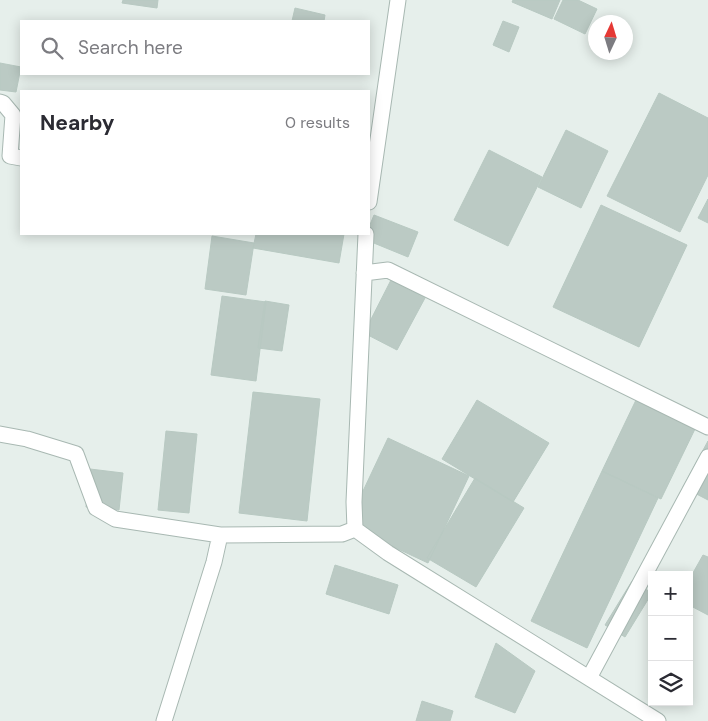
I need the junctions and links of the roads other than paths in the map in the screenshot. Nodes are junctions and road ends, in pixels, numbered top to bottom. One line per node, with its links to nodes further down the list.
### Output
1 (398, 0): 4 (street)
2 (0, 102): 3 (street)
3 (20, 158)
4 (370, 195)
5 (366, 235): 6 (street)
6 (364, 273): 7 (street); 10 (street)
7 (708, 428)
8 (0, 434): 11 (street)
9 (708, 457): 12 (street)
10 (355, 529): 11 (street); 12 (street)
11 (220, 535): 13 (street)
12 (589, 678): 14 (street)
13 (164, 721)
14 (658, 721)

